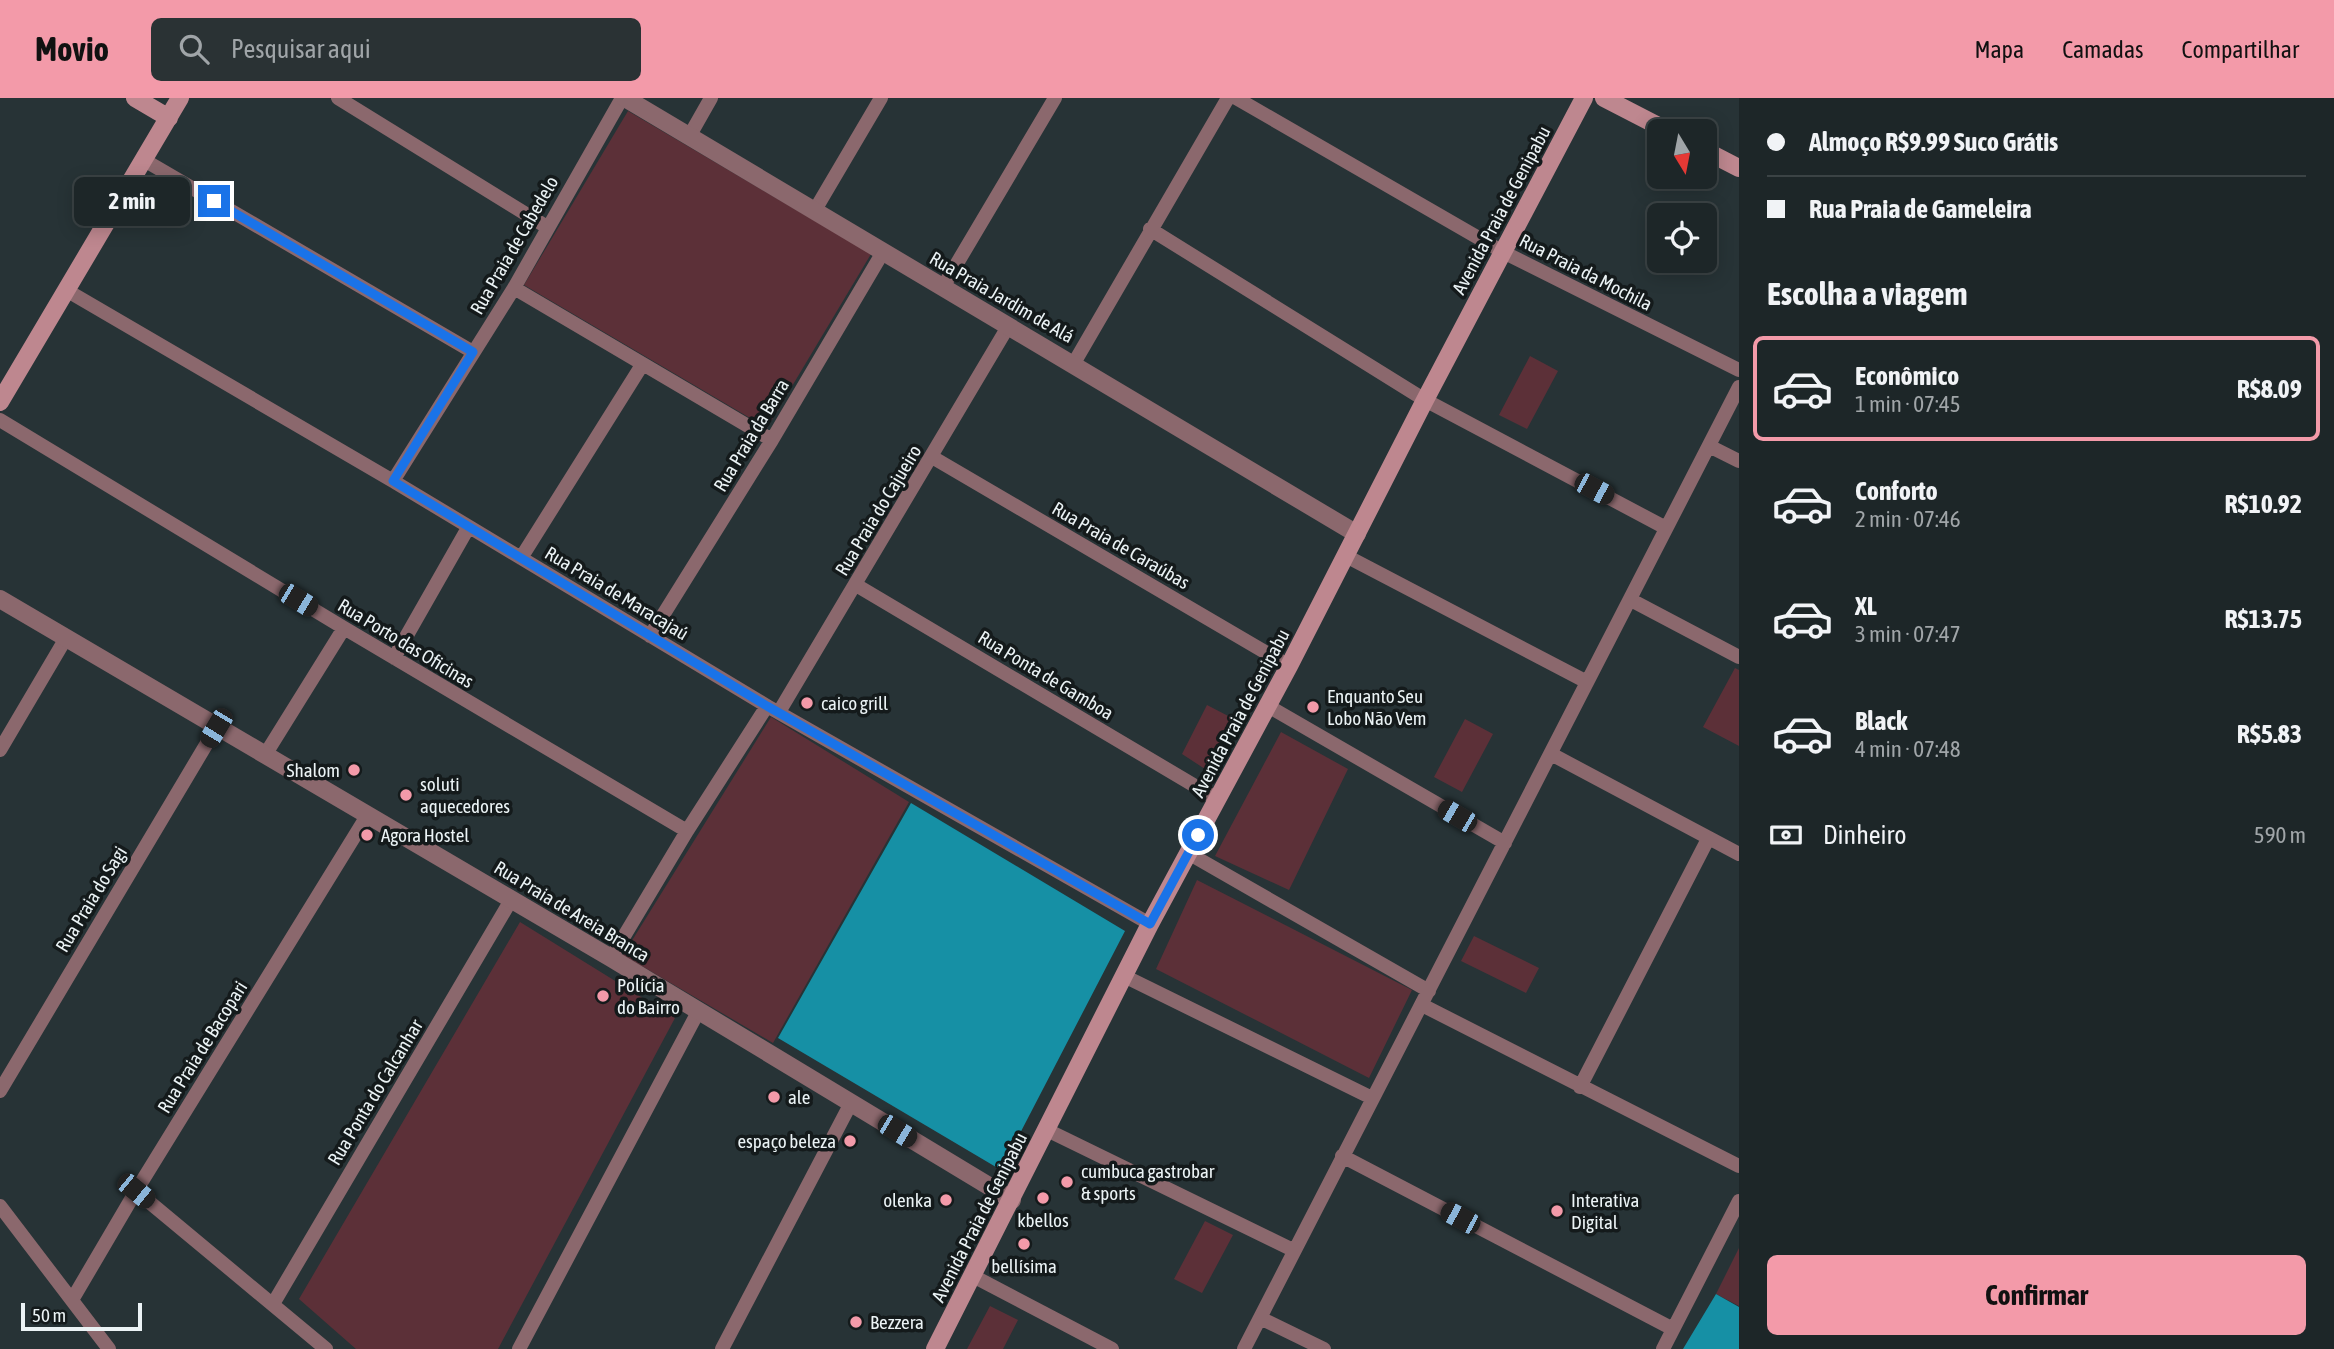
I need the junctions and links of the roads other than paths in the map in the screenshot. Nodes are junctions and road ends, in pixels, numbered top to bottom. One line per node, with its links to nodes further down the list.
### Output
1 (135, 98): 12 (main road)
2 (180, 98): 12 (main road)
3 (338, 98): 19 (street)
4 (624, 98): 14 (street, Rua Praia Jardim de Alá); 19 (street, Rua Praia de Cabedelo)
5 (711, 98): 14 (street)
6 (881, 98): 18 (street)
7 (1055, 98): 23 (street)
8 (1227, 98): 20 (street)
9 (1236, 98): 22 (street, Rua Praia da Mochila)
10 (1584, 98): 22 (main road, Avenida Praia de Genipabu)
11 (1604, 98): 13 (main road)
12 (169, 118): 16 (main road)
13 (1647, 120)
14 (690, 135): 18 (street, Rua Praia Jardim de Alá)
15 (1717, 157): 17 (main road)
16 (144, 160): 25 (main road); 27 (street)
17 (1739, 168)
18 (815, 210): 21 (street, Rua Praia Jardim de Alá)
19 (547, 227): 24 (street, Rua Praia de Cabedelo)
20 (1150, 229): 28 (street); 33 (street)
21 (883, 252): 23 (street, Rua Praia Jardim de Alá); 35 (street, Rua Praia da Barra)
22 (1503, 252): 30 (street, Rua Praia da Mochila); 33 (main road, Avenida Praia de Genipabu)
23 (943, 287): 26 (street, Rua Praia Jardim de Alá)
24 (514, 288): 27 (street, Rua Praia de Cabedelo); 29 (street)
25 (66, 290): 32 (main road); 39 (street, Rua Praia de Maracajaú)
26 (1009, 325): 28 (street, Rua Praia Jardim de Alá); 37 (street, Rua Praia do Cajueiro)
27 (473, 352): 39 (street, Rua Praia de Cabedelo)
28 (1074, 363): 42 (street, Rua Praia Jardim de Alá)
29 (642, 365): 35 (street); 44 (street)
30 (1739, 370)
31 (1739, 387): 36 (street)
32 (2, 393)
33 (1425, 400): 41 (street); 42 (main road, Avenida Praia de Genipabu)
34 (0, 420): 48 (street, Rua Porto das Oficinas)
35 (772, 440): 49 (street, Rua Praia da Barra)
36 (1709, 446): 38 (street); 41 (street)
37 (932, 457): 45 (street, Rua Praia do Cajueiro); 53 (street, Rua Praia de Caraúbas)
38 (1739, 461)
39 (393, 481): 40 (street, Rua Praia de Maracajaú)
40 (468, 528): 44 (street, Rua Praia de Maracajaú); 52 (street)
41 (1666, 528): 47 (street)
42 (1357, 534): 43 (main road, Avenida Praia de Genipabu)
43 (1346, 556): 53 (main road, Avenida Praia de Genipabu); 54 (street)
44 (521, 558): 49 (street, Rua Praia de Maracajaú)
45 (856, 585): 56 (street, Rua Praia do Cajueiro); 61 (street, Rua Ponta de Gamboa)
46 (0, 599): 50 (street, Rua Praia de Areia Branca)
47 (1631, 600): 51 (street); 54 (street)
48 (344, 628): 52 (street, Rua Porto das Oficinas); 60 (street)
49 (650, 636): 56 (street, Rua Praia de Maracajaú)
50 (66, 638): 57 (street, Rua Praia de Areia Branca); 58 (street)
51 (1739, 657)
52 (394, 658): 63 (street, Rua Porto das Oficinas)
53 (1289, 666): 55 (main road, Avenida Praia de Genipabu)
54 (1587, 682): 59 (street)
55 (1268, 706): 61 (main road, Avenida Praia de Genipabu); 65 (street)
56 (773, 709): 63 (street, Rua Praia do Cajueiro); 69 (street, Rua Praia de Maracajaú)
57 (216, 728): 60 (street, Rua Praia de Areia Branca); 76 (street, Rua Praia do Sagi)
58 (0, 750)
59 (1551, 754): 64 (street); 65 (street)
60 (265, 755): 62 (street, Rua Praia de Areia Branca)
61 (1217, 799): 66 (main road, Avenida Praia de Genipabu)
62 (368, 816): 68 (street, Rua Praia de Areia Branca); 82 (street, Rua Praia de Bacopari)
63 (687, 831): 70 (street, Rua Praia do Cajueiro)
64 (1708, 839): 67 (street); 75 (street)
65 (1505, 843): 72 (street)
66 (1188, 853): 69 (main road, Avenida Praia de Genipabu); 72 (street)
67 (1739, 854)
68 (511, 900): 70 (street, Rua Praia de Areia Branca); 89 (street, Rua Ponta do Calcanhar)
69 (1150, 924): 71 (main road, Avenida Praia de Genipabu)
70 (611, 958): 74 (street, Rua Praia de Areia Branca)
71 (1124, 976): 77 (street); 79 (main road, Avenida Praia de Genipabu)
72 (1429, 991): 73 (street)
73 (1422, 1005): 75 (street); 77 (street)
74 (698, 1012): 78 (street, Rua Praia de Areia Branca); 94 (street)
75 (1580, 1087): 81 (street)
76 (0, 1091)
77 (1372, 1098): 80 (street)
78 (851, 1103): 83 (street, Rua Praia de Areia Branca); 95 (street)
79 (1047, 1130): 83 (main road, Avenida Praia de Genipabu); 86 (street)
80 (1342, 1156): 86 (street); 91 (street)
81 (1739, 1166)
82 (136, 1191): 88 (street, Rua Praia de Bacopari); 89 (street)
83 (1012, 1200): 87 (main road, Avenida Praia de Genipabu)
84 (1739, 1201): 91 (street)
85 (0, 1206): 88 (street)
86 (1293, 1250): 90 (street)
87 (972, 1276): 96 (main road, Avenida Praia de Genipabu); 97 (street)
88 (72, 1300): 92 (street)
89 (273, 1304): 93 (street)
90 (1260, 1318): 98 (street); 99 (street)
91 (1673, 1329): 100 (street)
92 (109, 1349)
93 (326, 1349)
94 (519, 1349)
95 (722, 1349)
96 (935, 1349)
97 (1112, 1349)
98 (1244, 1349)
99 (1324, 1349)
100 (1662, 1349)

